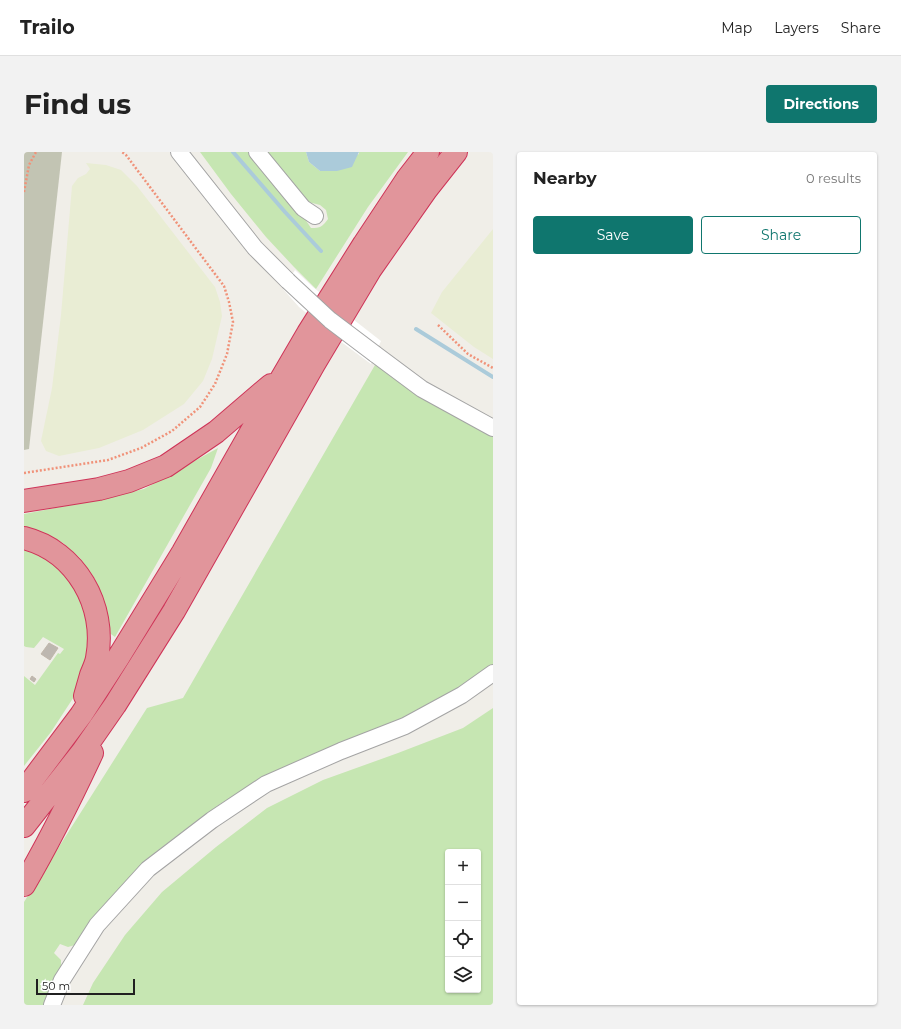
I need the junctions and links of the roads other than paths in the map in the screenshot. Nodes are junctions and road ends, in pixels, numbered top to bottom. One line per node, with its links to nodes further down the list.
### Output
1 (179, 152): 7 (street, bridge)
2 (257, 152): 5 (street)
3 (428, 152): 6 (highway)
4 (456, 152): 11 (highway)
5 (315, 216)
6 (286, 372): 8 (highway); 12 (highway)
7 (493, 428)
8 (24, 501)
9 (24, 538): 12 (highway)
10 (493, 673): 16 (street)
11 (115, 705): 14 (highway); 15 (highway)
12 (81, 715): 13 (highway)
13 (24, 791)
14 (24, 826)
15 (24, 885)
16 (52, 1005)

